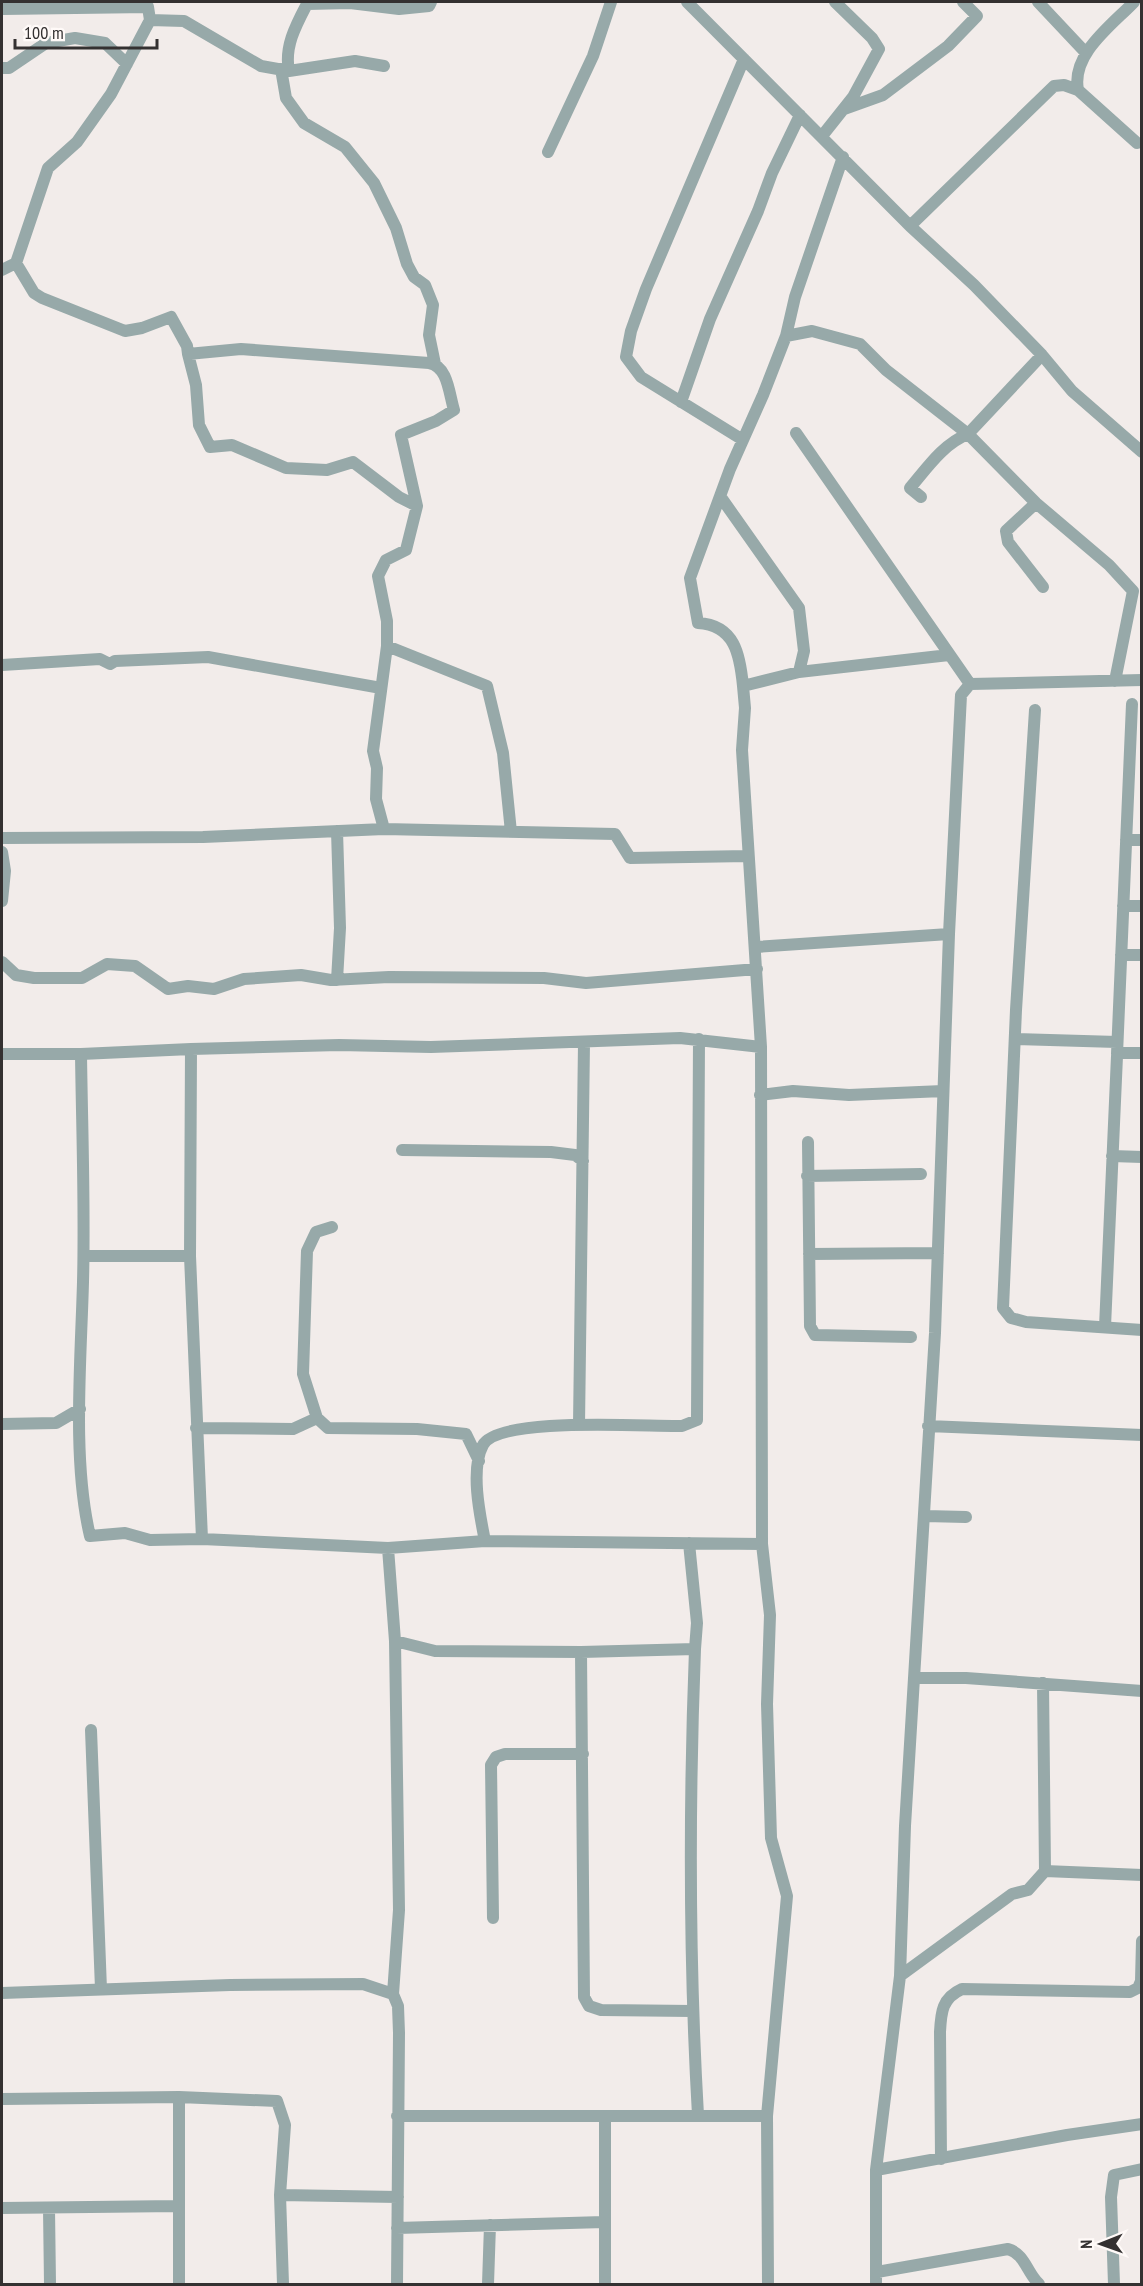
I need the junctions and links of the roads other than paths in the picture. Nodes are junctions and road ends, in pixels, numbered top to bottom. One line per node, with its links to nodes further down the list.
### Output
1 (431, 2): 7 (street)
2 (611, 2): 22 (street)
3 (687, 2): 12 (street)
4 (963, 2): 18 (street)
5 (1038, 2): 11 (street)
6 (1134, 2): 11 (street)
7 (366, 3): 16 (street)
8 (842, 4): 18 (street)
9 (2, 9): 10 (street)
10 (150, 9): 13 (street); 16 (street)
11 (1086, 53): 17 (street)
12 (744, 59): 19 (street); 31 (street)
13 (127, 64): 15 (street); 25 (street)
14 (384, 66): 16 (street)
15 (2, 68)
16 (285, 70): 30 (street)
17 (1078, 90): 21 (street); 24 (street)
18 (844, 109): 20 (street)
19 (800, 115): 20 (street); 31 (street)
20 (822, 136): 23 (street)
21 (1140, 143)
22 (548, 152)
23 (843, 157): 24 (street); 27 (street)
24 (910, 226): 29 (street)
25 (16, 263): 26 (street); 28 (street)
26 (2, 270)
27 (786, 336): 33 (street); 34 (street)
28 (188, 354): 30 (street); 39 (street)
29 (1042, 355): 33 (street); 35 (street)
30 (435, 364): 39 (street)
31 (681, 402): 34 (street)
32 (796, 433): 42 (street)
33 (968, 434): 37 (street); 38 (street)
34 (743, 440): 36 (street)
35 (1141, 451)
36 (720, 496): 44 (street); 48 (street)
37 (921, 497)
38 (1036, 503): 40 (street); 46 (street)
39 (417, 506): 41 (street)
40 (1043, 587)
41 (387, 646): 49 (street); 54 (street)
42 (950, 655): 44 (street); 47 (street)
43 (2, 665): 49 (street)
44 (799, 672): 48 (street)
45 (1142, 680): 46 (street)
46 (1115, 681): 47 (street)
47 (970, 684): 63 (street)
48 (743, 686): 59 (street)
49 (381, 688): 52 (street)
50 (1132, 704): 56 (street)
51 (1035, 710): 71 (street)
52 (384, 829): 53 (street); 54 (street)
53 (337, 831): 55 (street); 69 (street)
54 (511, 832): 59 (street)
55 (2, 837)
56 (1126, 840): 57 (street); 61 (street)
57 (1142, 840)
58 (2, 852): 60 (street)
59 (748, 856): 64 (street)
60 (2, 901)
61 (1123, 906): 62 (street); 65 (street)
62 (1142, 906)
63 (948, 934): 64 (street); 79 (street)
64 (756, 947): 68 (street)
65 (1121, 955): 66 (street); 75 (street)
66 (1142, 955)
67 (2, 962): 69 (street)
68 (757, 969): 69 (street); 73 (street)
69 (337, 980)
70 (699, 1039): 72 (street); 73 (street); 99 (street)
71 (1015, 1039): 75 (street); 93 (street)
72 (584, 1043): 74 (street); 85 (street)
73 (761, 1047): 80 (street)
74 (191, 1048): 78 (street); 92 (street)
75 (1117, 1048): 76 (street); 83 (street)
76 (1142, 1053)
77 (2, 1054): 78 (street)
78 (81, 1054): 91 (street)
79 (943, 1090): 80 (street); 89 (street)
80 (760, 1095): 109 (street)
81 (808, 1142): 87 (street)
82 (402, 1150): 85 (street)
83 (1113, 1156): 84 (street); 93 (street)
84 (1142, 1156)
85 (583, 1161): 99 (street)
86 (921, 1174): 87 (street)
87 (807, 1176): 90 (street)
88 (332, 1227): 97 (street)
89 (938, 1253): 90 (street); 100 (street)
90 (809, 1254): 95 (street)
91 (84, 1256): 92 (street); 96 (street)
92 (189, 1256): 101 (street)
93 (1105, 1327): 94 (street)
94 (1142, 1330)
95 (911, 1337)
96 (80, 1409): 98 (street); 106 (street)
97 (317, 1418): 101 (street); 103 (street)
98 (2, 1424)
99 (579, 1425): 103 (street)
100 (928, 1426): 102 (street); 104 (street)
101 (195, 1428): 106 (street)
102 (1142, 1435)
103 (478, 1461): 107 (street)
104 (925, 1516): 105 (street); 114 (street)
105 (966, 1517)
106 (202, 1539): 110 (street)
107 (486, 1541): 108 (street); 110 (street)
108 (689, 1543): 109 (street); 112 (street)
109 (762, 1544): 132 (street)
110 (388, 1548): 111 (street)
111 (395, 1641): 113 (street); 126 (street)
112 (695, 1649): 113 (street); 127 (street)
113 (581, 1652): 118 (street)
114 (914, 1678): 115 (street); 123 (street)
115 (1043, 1683): 116 (street); 119 (street)
116 (1142, 1691)
117 (91, 1730): 124 (street)
118 (583, 1754): 121 (street); 127 (street)
119 (1045, 1871): 120 (street); 123 (street)
120 (1142, 1875)
121 (493, 1918)
122 (1142, 1941): 135 (street)
123 (900, 1976): 137 (street)
124 (101, 1989): 125 (street); 126 (street)
125 (2, 1994)
126 (393, 1994): 131 (street)
127 (692, 2011): 130 (street)
128 (179, 2097): 129 (street); 138 (street); 140 (street)
129 (2, 2099)
130 (699, 2115): 132 (street); 133 (street)
131 (397, 2116): 133 (street); 139 (street)
132 (767, 2116): 153 (street)
133 (605, 2117): 143 (street)
134 (1142, 2124): 135 (street)
135 (941, 2158): 137 (street)
136 (1142, 2169): 155 (street)
137 (876, 2170): 146 (street)
138 (280, 2195): 139 (street); 149 (street)
139 (398, 2197): 145 (street)
140 (178, 2206): 142 (street); 148 (street)
141 (2, 2208): 142 (street)
142 (49, 2209): 147 (street)
143 (604, 2222): 144 (street); 152 (street)
144 (490, 2225): 145 (street); 151 (street)
145 (397, 2228): 150 (street)
146 (877, 2278): 154 (street)
147 (50, 2284)
148 (179, 2284)
149 (283, 2284)
150 (397, 2284)
151 (488, 2284)
152 (605, 2284)
153 (768, 2284)
154 (1039, 2284)
155 (1114, 2284)

